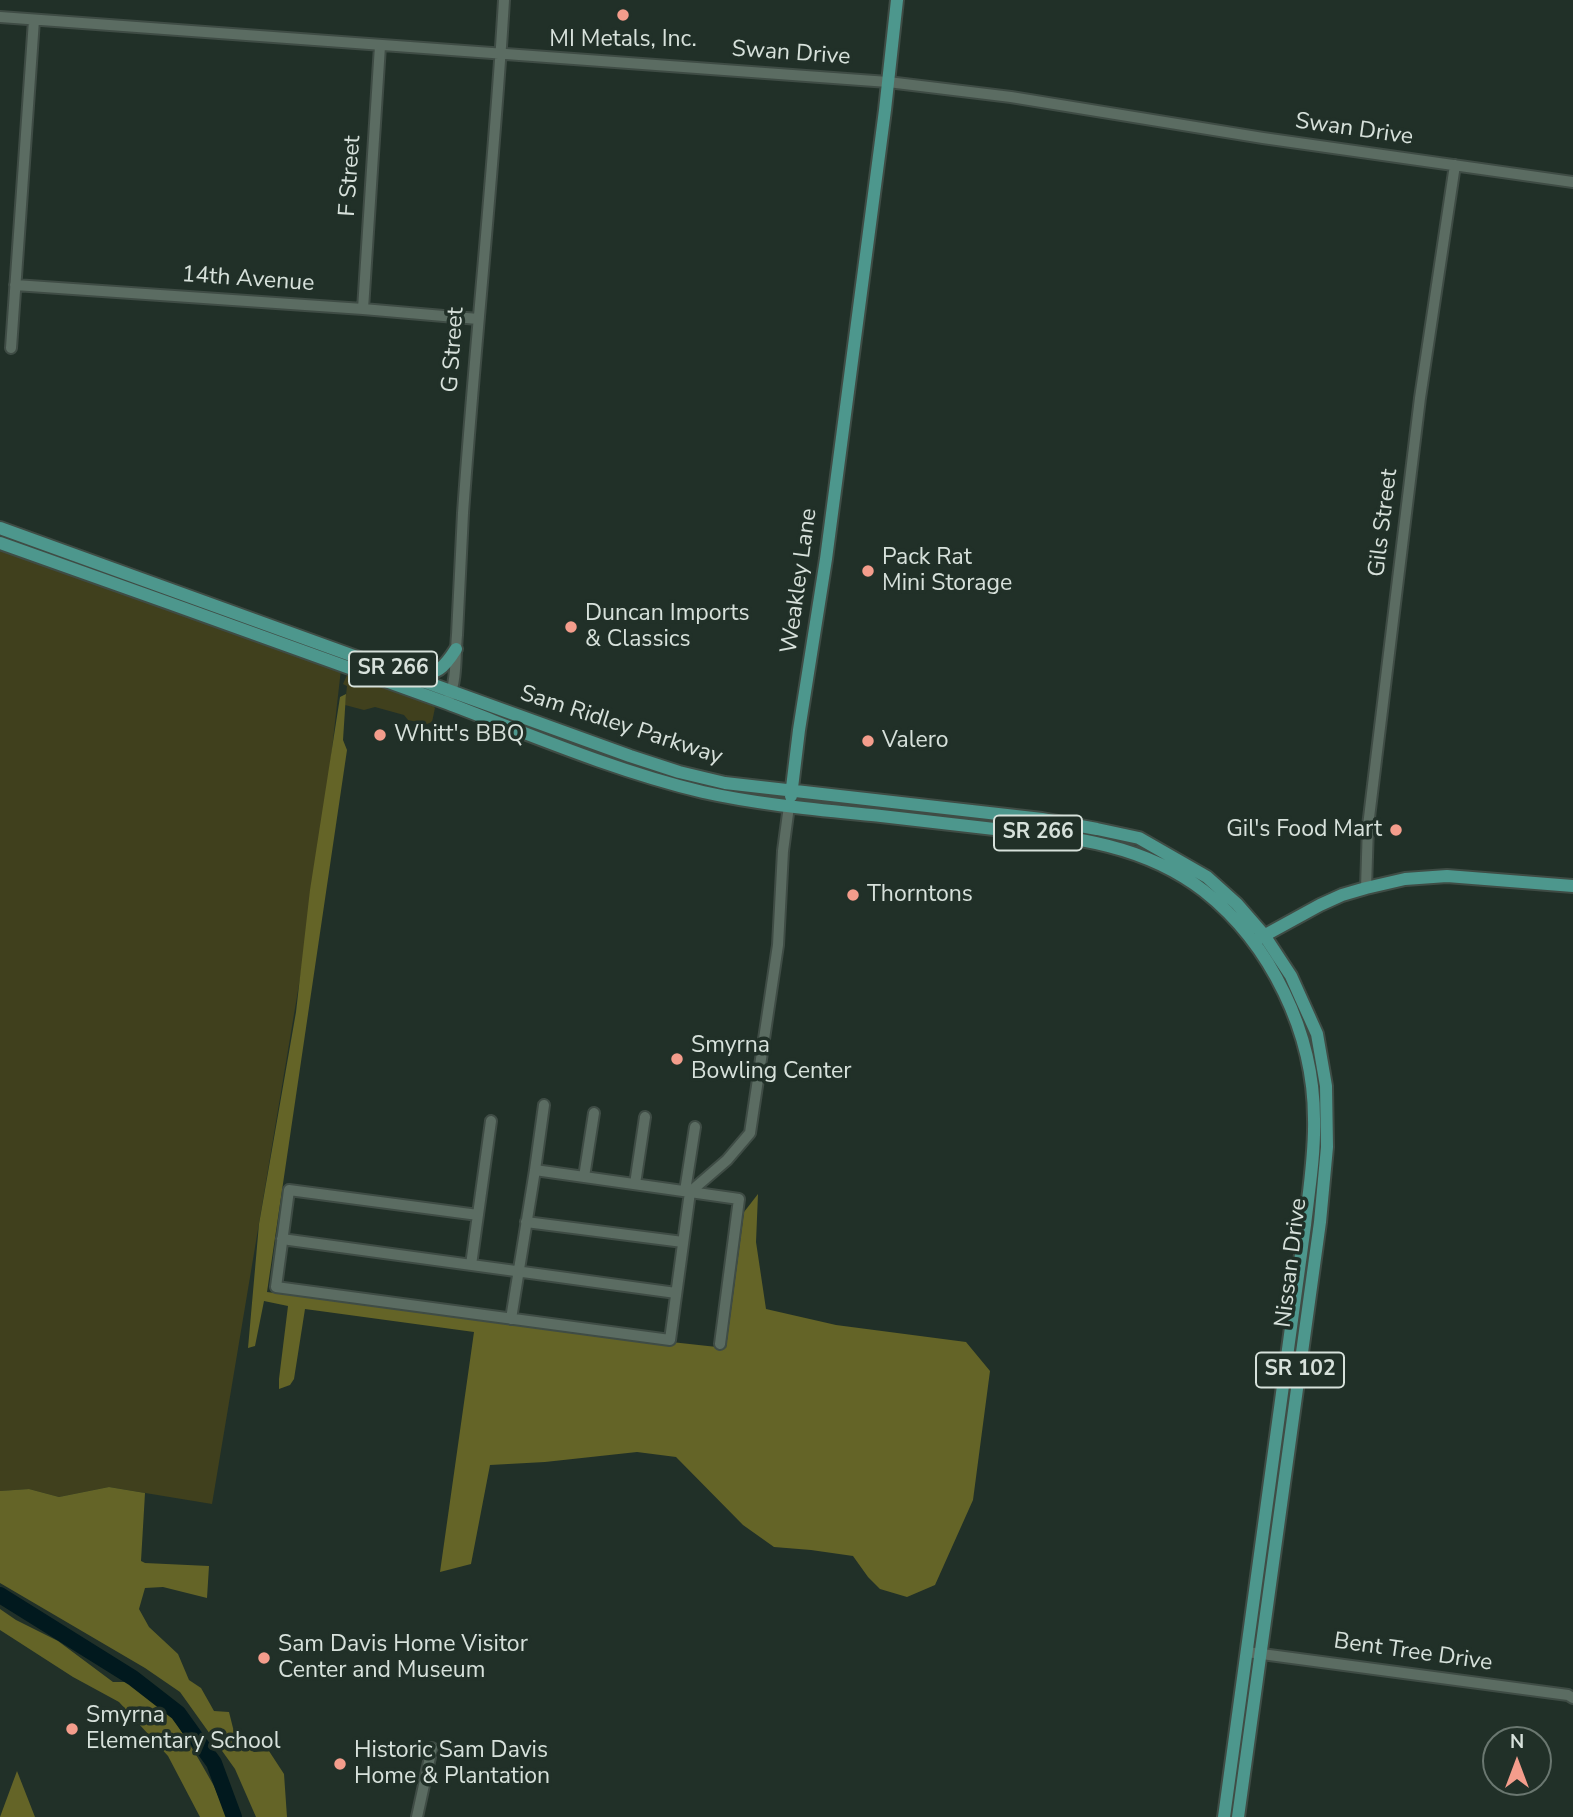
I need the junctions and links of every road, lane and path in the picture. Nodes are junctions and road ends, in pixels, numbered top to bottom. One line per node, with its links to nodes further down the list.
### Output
1 (504, 0): 6 (street, G Street)
2 (897, 0): 7 (main road, Weakley Lane)
3 (0, 18): 4 (street, Swan Drive)
4 (34, 20): 5 (street, Swan Drive); 10 (street)
5 (380, 46): 6 (street, Swan Drive); 11 (street, F Street)
6 (501, 54): 7 (street, Swan Drive); 12 (street, G Street)
7 (888, 82): 8 (street, Swan Drive); 20 (main road, Weakley Lane)
8 (1455, 165): 9 (street, Swan Drive); 23 (street, Gils Street)
9 (1573, 182)
10 (15, 285): 11 (street, 14th Avenue); 13 (street)
11 (363, 309): 12 (street, 14th Avenue)
12 (478, 319): 16 (street, G Street)
13 (11, 348)
14 (0, 528): 17 (main road, Sam Ridley Parkway / SR 266)
15 (0, 543): 19 (main road, Sam Ridley Parkway / SR 266)
16 (456, 649): 17 (main road); 18 (street, G Street)
17 (405, 674): 18 (main road, Sam Ridley Parkway / SR 266)
18 (452, 691): 19 (street, G Street); 20 (main road, Sam Ridley Parkway / SR 266)
19 (447, 704): 21 (main road, Sam Ridley Parkway / SR 266)
20 (792, 791): 21 (main road, Weakley Lane); 24 (main road, Sam Ridley Parkway / SR 266)
21 (789, 807): 24 (main road, Sam Ridley Parkway / SR 266); 33 (street, Weakley Lane)
22 (1573, 886): 23 (main road)
23 (1366, 888): 24 (main road)
24 (1259, 938): 43 (main road, Nissan Drive / SR 102); 44 (main road, Nissan Drive / SR 102)
25 (544, 1105): 30 (street)
26 (594, 1113): 31 (street)
27 (645, 1117): 32 (street)
28 (491, 1121): 34 (street)
29 (695, 1127): 33 (street)
30 (535, 1170): 31 (street); 35 (street)
31 (584, 1177): 32 (street)
32 (635, 1184): 33 (street)
33 (688, 1191): 37 (street); 42 (street)
34 (478, 1216): 36 (street); 38 (street)
35 (526, 1222): 37 (street); 39 (street)
36 (282, 1239): 38 (street); 41 (street)
37 (683, 1242): 40 (street)
38 (471, 1265): 39 (street)
39 (518, 1270): 40 (street); 41 (street)
40 (676, 1293): 41 (street)
41 (511, 1319)
42 (720, 1343)
43 (1247, 1652): 44 (street, Bent Tree Drive); 48 (main road, Nissan Drive / SR 102)
44 (1261, 1653): 45 (street, Bent Tree Drive); 49 (main road, Nissan Drive / SR 102)
45 (1573, 1698)
46 (432, 1748): 47 (street)
47 (417, 1817)
48 (1224, 1817)
49 (1238, 1817)

